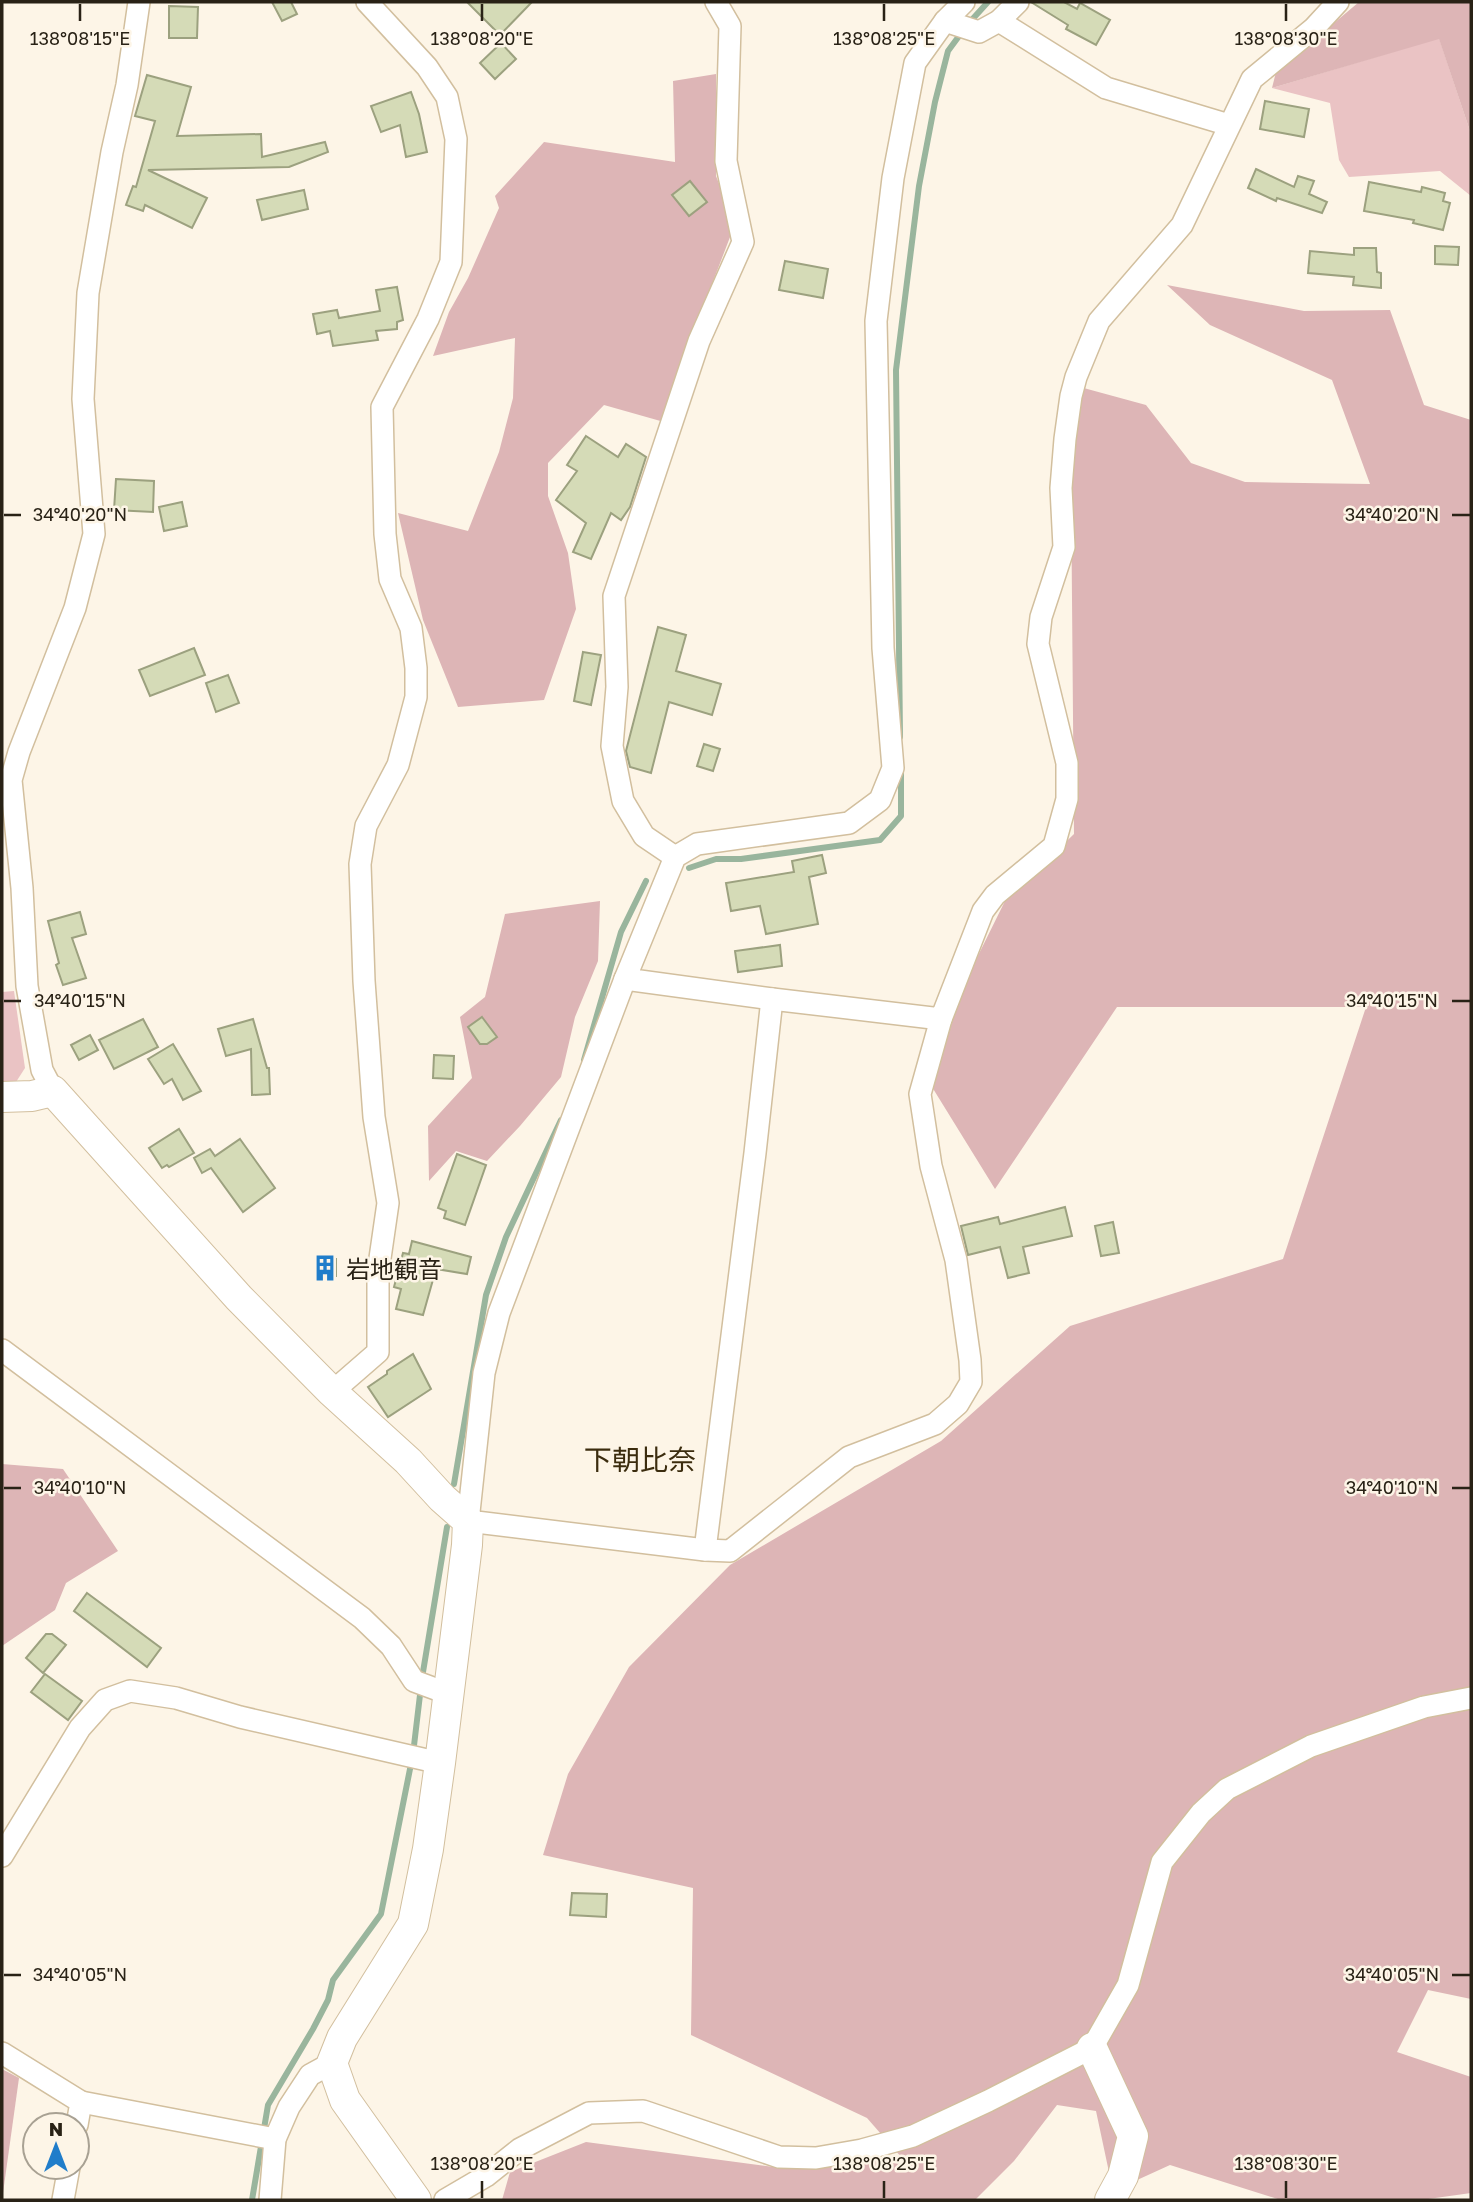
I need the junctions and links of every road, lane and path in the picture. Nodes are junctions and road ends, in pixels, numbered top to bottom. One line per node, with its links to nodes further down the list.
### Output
1 (139, 2): 10 (street)
2 (367, 2): 18 (street)
3 (716, 2): 11 (street)
4 (964, 2): 7 (street)
5 (1018, 2): 8 (street)
6 (1338, 2): 9 (street)
7 (944, 11): 8 (street); 11 (street)
8 (999, 21): 9 (street)
9 (1229, 125): 14 (street)
10 (10, 749): 15 (street)
11 (675, 857): 12 (street)
12 (625, 979): 13 (street); 19 (street)
13 (772, 999): 14 (street); 20 (street)
14 (941, 1018): 20 (street)
15 (53, 1091): 16 (street); 18 (street)
16 (2, 1097)
17 (2, 1350): 21 (street)
18 (332, 1392): 19 (street)
19 (468, 1521): 20 (street); 21 (street)
20 (705, 1550)
21 (442, 1692): 23 (street)
22 (1471, 1698): 25 (street)
23 (433, 1762): 24 (street); 27 (street)
24 (2, 1856)
25 (1092, 2048): 35 (street); 36 (street)
26 (2, 2053): 28 (street)
27 (332, 2063): 30 (street); 34 (street)
28 (81, 2102): 29 (street); 30 (street)
29 (79, 2111)
30 (264, 2137): 33 (street)
31 (66, 2181): 32 (street)
32 (62, 2200)
33 (270, 2200)
34 (416, 2200)
35 (445, 2200)
36 (1110, 2200)

